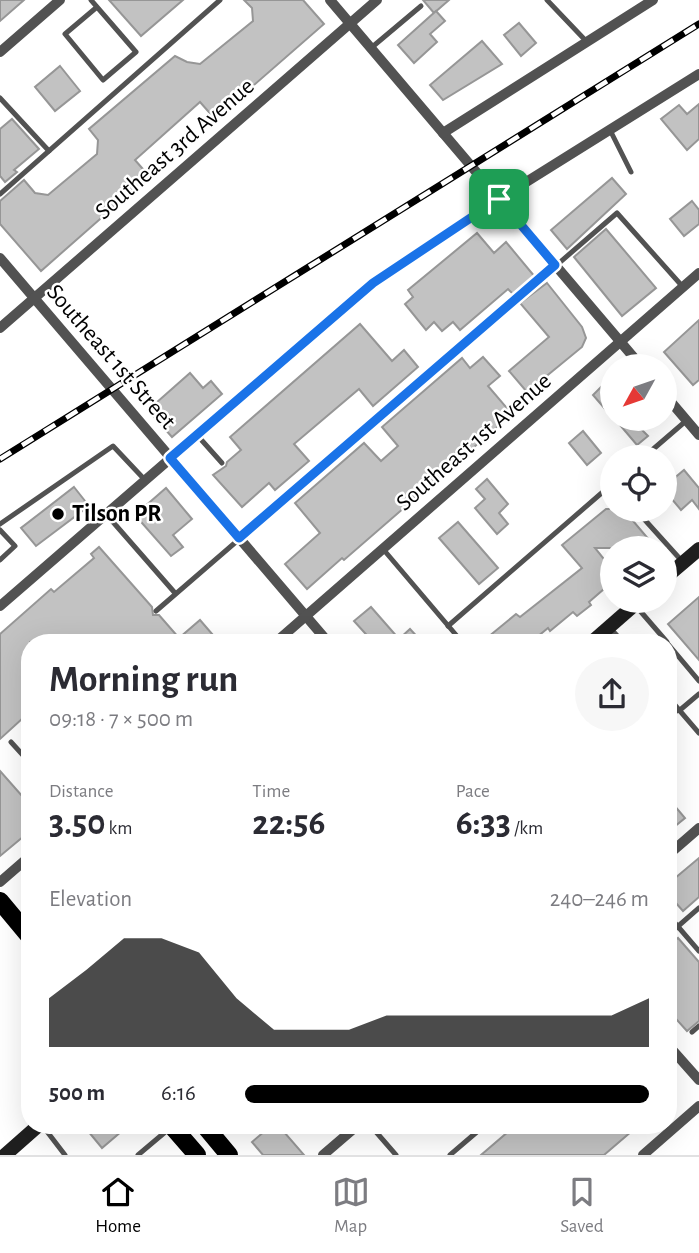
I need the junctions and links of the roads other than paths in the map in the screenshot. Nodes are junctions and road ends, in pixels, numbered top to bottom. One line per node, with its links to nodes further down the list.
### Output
1 (60, 0): 13 (street)
2 (91, 0): 9 (lane)
3 (220, 0): 18 (lane)
4 (330, 0): 10 (street)
5 (377, 0): 10 (street, Southeast 3rd Avenue)
6 (547, 0): 11 (lane)
7 (653, 0): 11 (street)
8 (421, 6): 12 (lane)
9 (97, 7): 9 (lane)
10 (350, 23): 12 (street); 26 (street, Southeast 3rd Avenue)
11 (587, 42): 17 (street)
12 (371, 48): 17 (street)
13 (0, 52)
14 (699, 74): 16 (street)
15 (0, 98): 18 (lane)
16 (610, 130): 19 (lane); 21 (street)
17 (443, 133): 21 (street)
18 (49, 151): 20 (lane)
19 (631, 172)
20 (0, 194)
21 (499, 199): 23 (street); 32 (street)
22 (0, 258): 26 (street, Southeast 1st Street)
23 (555, 265): 25 (lane); 28 (street); 43 (lane)
24 (698, 276): 25 (street, Southeast 1st Avenue)
25 (683, 287): 28 (street, Southeast 1st Avenue)
26 (34, 299): 27 (street, Southeast 3rd Avenue); 35 (street, Southeast 1st Street)
27 (0, 328)
28 (620, 341): 29 (street); 44 (street, Southeast 1st Avenue)
29 (631, 354)
30 (677, 408): 31 (street)
31 (687, 420): 33 (street); 34 (lane)
32 (197, 435): 35 (street); 36 (lane)
33 (699, 435)
34 (658, 445)
35 (170, 458): 37 (street); 43 (street, Southeast 1st Street)
36 (222, 464)
37 (145, 480): 39 (street); 41 (lane)
38 (600, 494): 55 (lane)
39 (106, 514): 49 (lane); 50 (street)
40 (647, 522): 47 (lane)
41 (0, 524)
42 (0, 530): 46 (lane)
43 (239, 538): 49 (lane); 54 (street, Southeast 1st Street)
44 (383, 549): 54 (street, Southeast 1st Avenue); 55 (lane)
45 (699, 549): 47 (street)
46 (0, 560)
47 (683, 563): 48 (street)
48 (677, 568)
49 (176, 593): 51 (lane)
50 (0, 606)
51 (156, 611)
52 (625, 613): 56 (street)
53 (646, 613): 62 (lane)
54 (306, 617): 57 (street, Southeast 1st Avenue); 58 (street, Southeast 1st Street)
55 (448, 626): 59 (lane)
56 (609, 627): 60 (street); 61 (lane)
57 (286, 634)
58 (321, 634)
59 (455, 634)
60 (601, 634)
61 (616, 634)
62 (661, 634)
63 (677, 654): 64 (lane)
64 (699, 681)
65 (699, 694): 67 (lane)
66 (677, 707): 67 (lane)
67 (680, 710): 68 (lane); 69 (lane)
68 (677, 711)
69 (699, 733)
70 (11, 742): 71 (lane)
71 (21, 753)
72 (699, 828): 73 (street)
73 (677, 847)
74 (21, 864): 75 (street)
75 (0, 882)
76 (0, 901): 78 (main road)
77 (699, 908): 79 (lane)
78 (21, 926)
79 (678, 926): 80 (lane)
80 (699, 951)
81 (699, 1026): 82 (lane)
82 (692, 1032)
83 (677, 1055): 84 (street)
84 (699, 1080)
85 (699, 1106): 86 (street)
86 (677, 1125)
87 (30, 1134): 96 (street)
88 (48, 1134): 97 (lane)
89 (163, 1134): 98 (lane)
90 (179, 1134): 99 (main road)
91 (212, 1134): 100 (main road)
92 (348, 1134): 101 (street)
93 (378, 1134): 102 (lane)
94 (474, 1134): 103 (lane)
95 (667, 1134): 104 (street)
96 (5, 1155)
97 (65, 1155)
98 (138, 1155)
99 (197, 1155)
100 (229, 1155)
101 (323, 1155)
102 (396, 1155)
103 (450, 1155)
104 (643, 1155)

